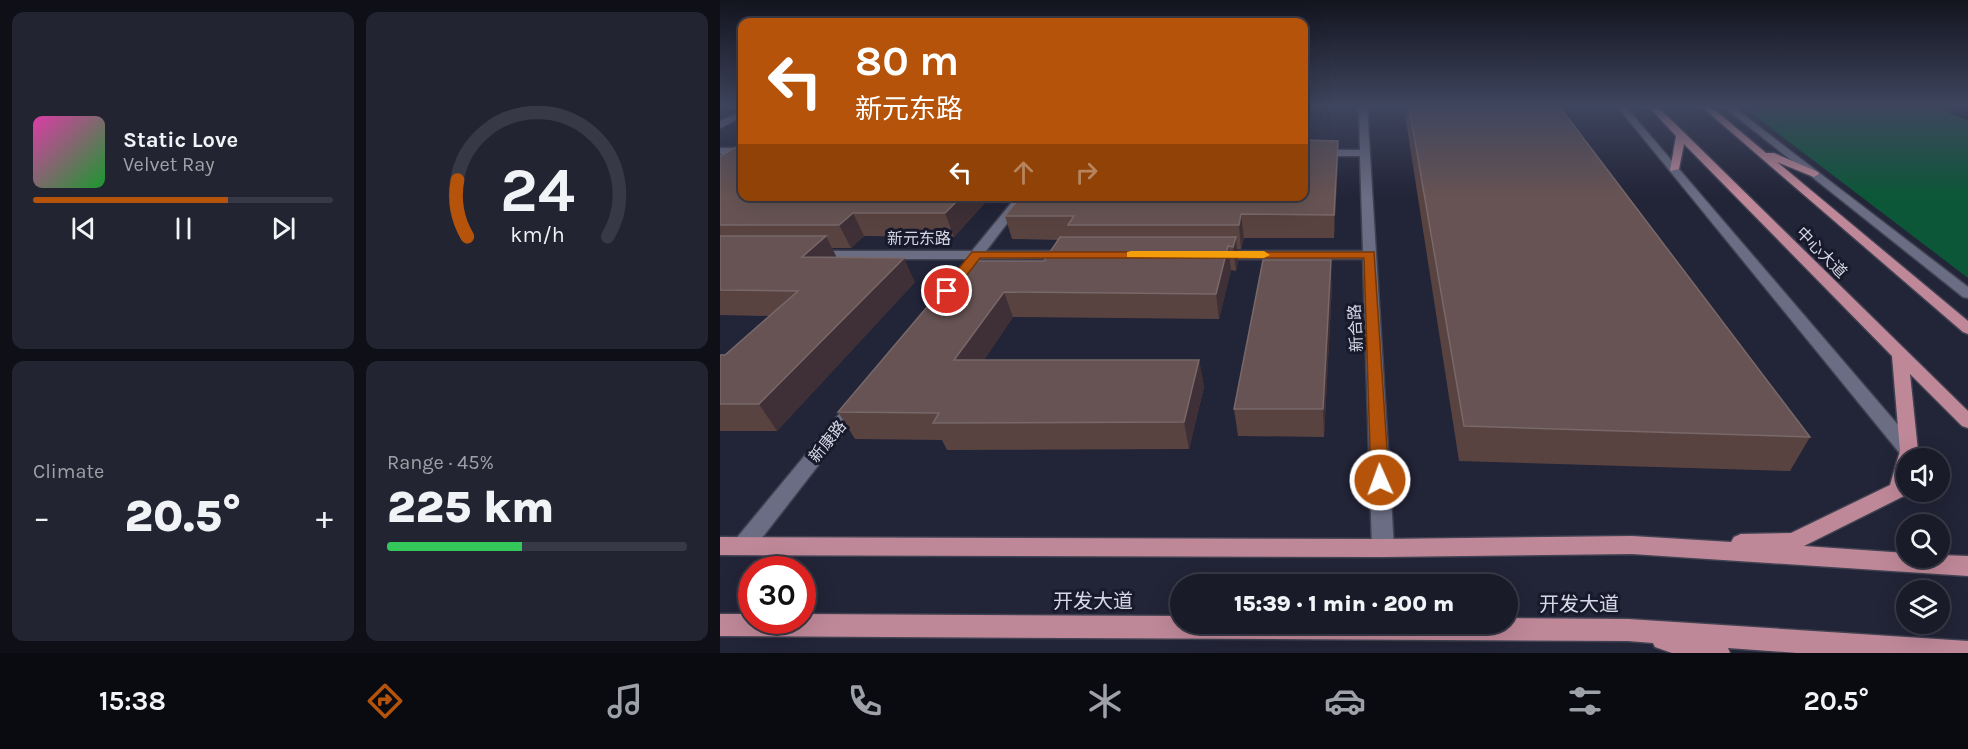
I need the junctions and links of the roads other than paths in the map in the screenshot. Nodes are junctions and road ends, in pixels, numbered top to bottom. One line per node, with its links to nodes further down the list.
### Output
1 (1364, 136): 11 (street, 新合路)
2 (1647, 136): 12 (street)
3 (1681, 136): 12 (main road)
4 (1682, 136): 23 (main road, 中心大道)
5 (1741, 136): 7 (main road, 中心大道)
6 (1766, 136): 13 (street)
7 (1754, 148): 13 (main road); 22 (main road, 中心大道)
8 (720, 151): 9 (street)
9 (738, 151)
10 (1308, 153): 11 (street)
11 (1365, 153): 19 (street, 新合路)
12 (1674, 169): 26 (street)
13 (1814, 174): 21 (street)
14 (1019, 201): 16 (street)
15 (801, 255): 16 (street, 新元东路)
16 (976, 255): 17 (street, 新元东路); 20 (street)
17 (1083, 255)
18 (1203, 255): 19 (street)
19 (1370, 255): 32 (street, 新合路)
20 (962, 273)
21 (1968, 294)
22 (1968, 329)
23 (1900, 352): 25 (main road, 中心大道); 27 (main road)
24 (867, 391): 31 (street, 新康路)
25 (1968, 422)
26 (1900, 448)
27 (1906, 448)
28 (1896, 491): 29 (main road)
29 (1632, 545): 32 (main road); 33 (main road)
30 (720, 546): 31 (main road)
31 (743, 546): 32 (main road)
32 (1383, 548)
33 (1968, 566)
34 (720, 625): 35 (main road, 开发大道)
35 (1628, 630): 36 (main road); 37 (main road, 开发大道)
36 (1718, 653)
37 (1968, 653)

